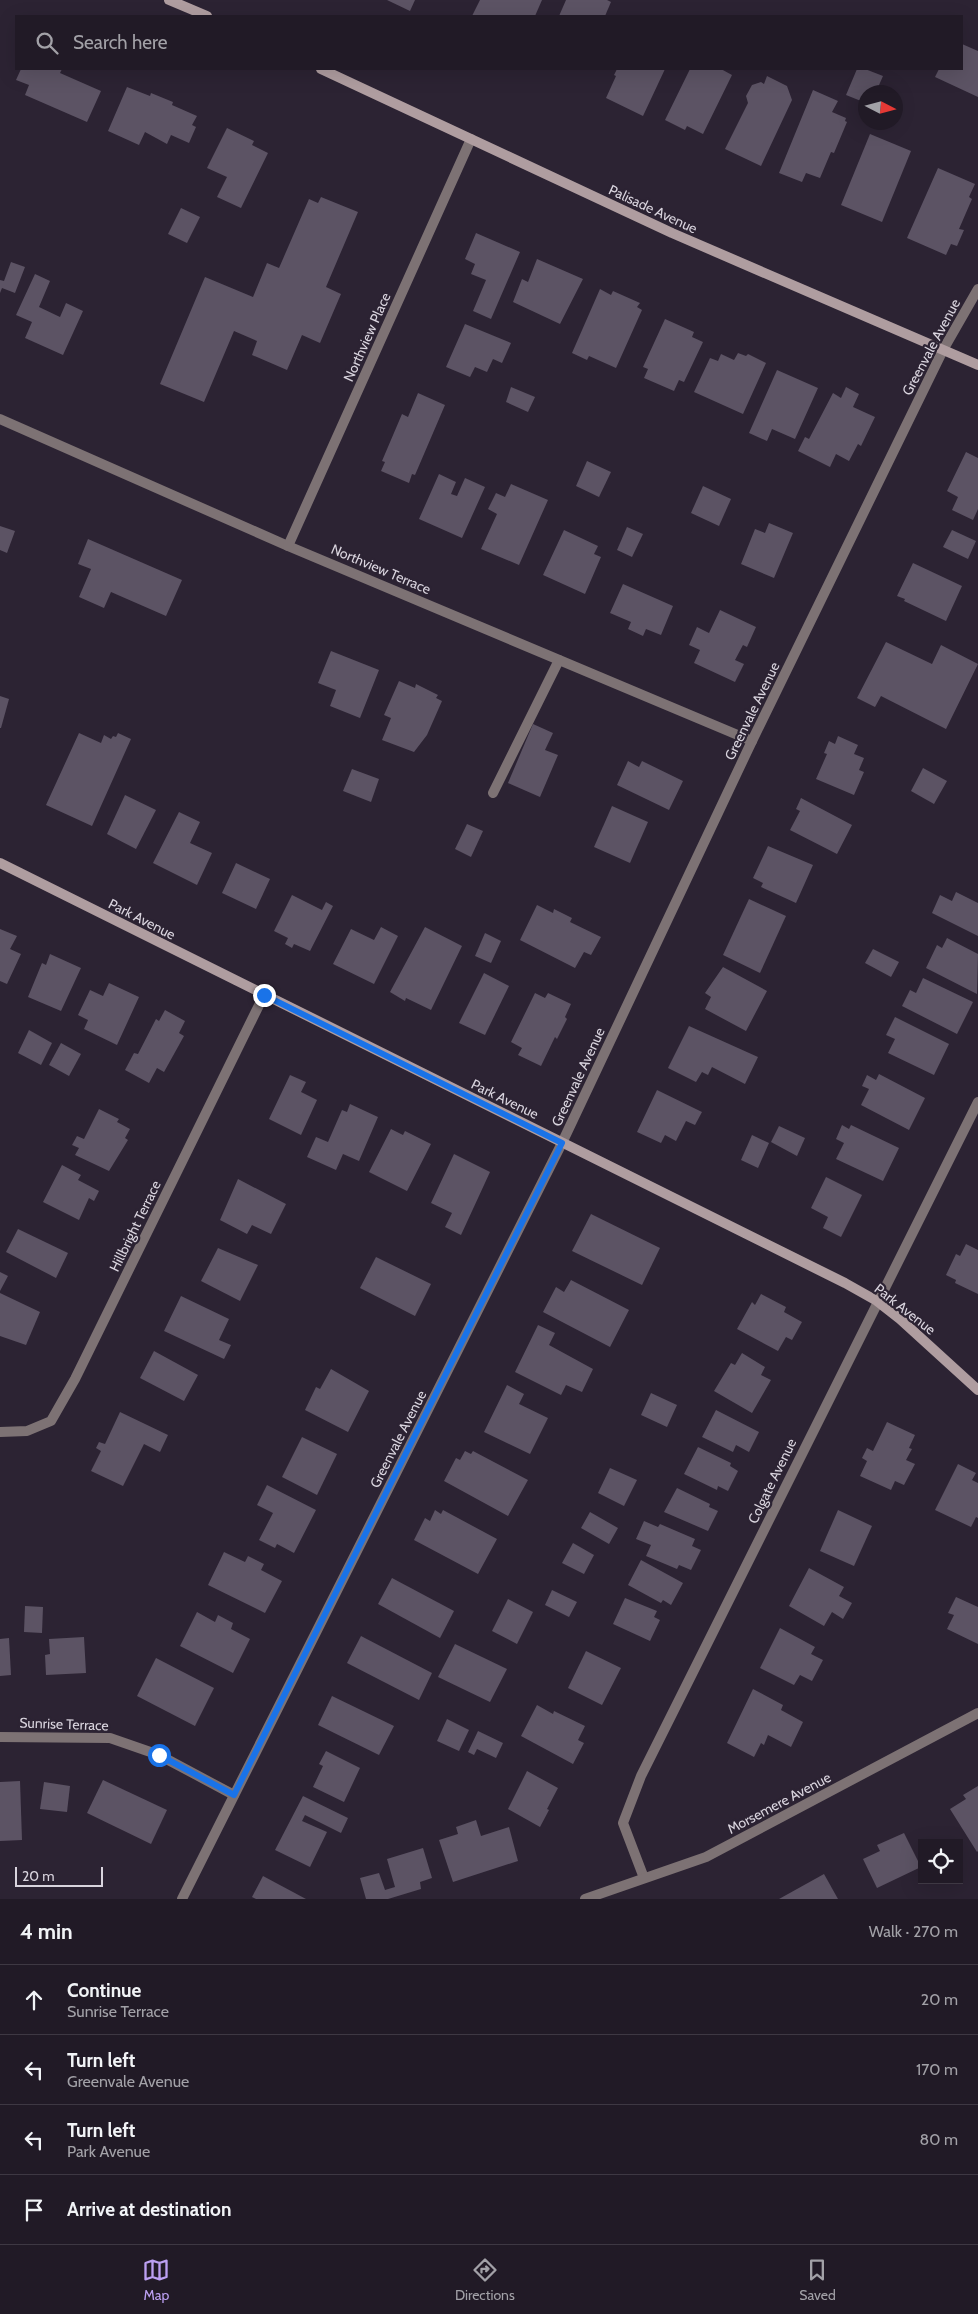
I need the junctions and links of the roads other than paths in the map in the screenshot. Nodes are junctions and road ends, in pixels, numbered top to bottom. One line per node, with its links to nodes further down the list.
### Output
1 (169, 0): 2 (street)
2 (205, 15)
3 (323, 70): 4 (street, Palisade Avenue)
4 (471, 139): 6 (street, Palisade Avenue); 9 (street, Northview Place)
5 (978, 289): 6 (street, Greenvale Avenue)
6 (943, 350): 7 (street, Palisade Avenue); 11 (street, Greenvale Avenue)
7 (978, 365)
8 (0, 419): 9 (street, Northview Terrace)
9 (288, 546): 10 (street, Northview Terrace)
10 (559, 660): 11 (street, Northview Terrace); 12 (street)
11 (752, 741): 16 (street, Greenvale Avenue)
12 (493, 793)
13 (0, 863): 14 (street, Park Avenue)
14 (264, 995): 16 (street, Park Avenue); 19 (street, Hillbright Terrace)
15 (978, 1102): 17 (street, Colgate Avenue)
16 (562, 1143): 17 (street, Park Avenue); 22 (street, Greenvale Avenue)
17 (877, 1301): 18 (street, Park Avenue); 23 (street, Colgate Avenue)
18 (978, 1390)
19 (0, 1432)
20 (978, 1713): 23 (street, Morsemere Avenue)
21 (0, 1737): 22 (street, Sunrise Terrace)
22 (234, 1795): 24 (street, Greenvale Avenue)
23 (644, 1878): 25 (street, Morsemere Avenue)
24 (182, 1899)
25 (585, 1899)

